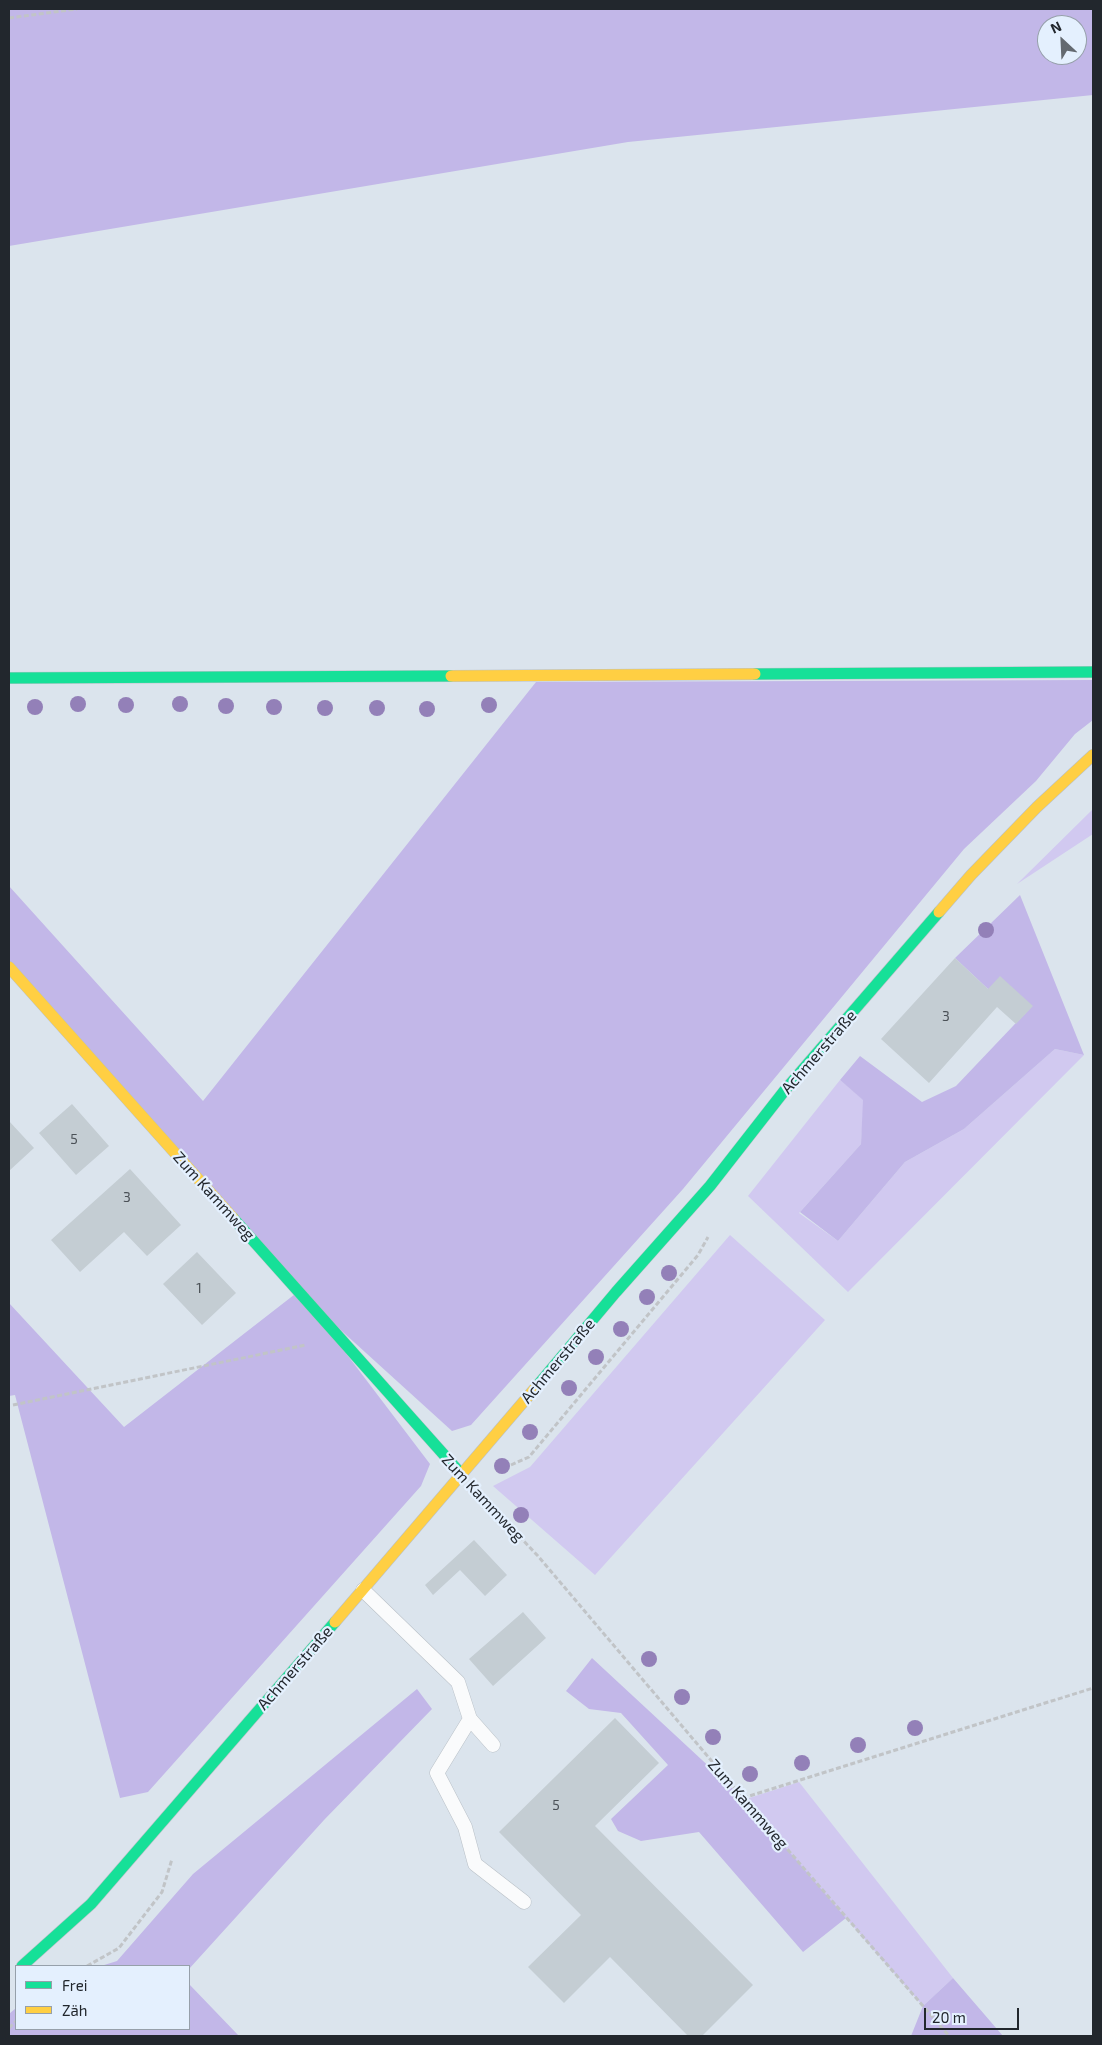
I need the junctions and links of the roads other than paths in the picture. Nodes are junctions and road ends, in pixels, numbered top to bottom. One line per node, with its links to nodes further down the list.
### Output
1 (1093, 672): 2 (street)
2 (9, 678)
3 (1093, 755): 5 (street, Achmerstraße)
4 (9, 967): 5 (street, Zum Kammweg)
5 (462, 1475): 6 (street, Achmerstraße)
6 (363, 1590): 7 (lane); 10 (street, Achmerstraße)
7 (470, 1719): 8 (lane); 9 (lane)
8 (493, 1745)
9 (524, 1902)
10 (23, 1965)

